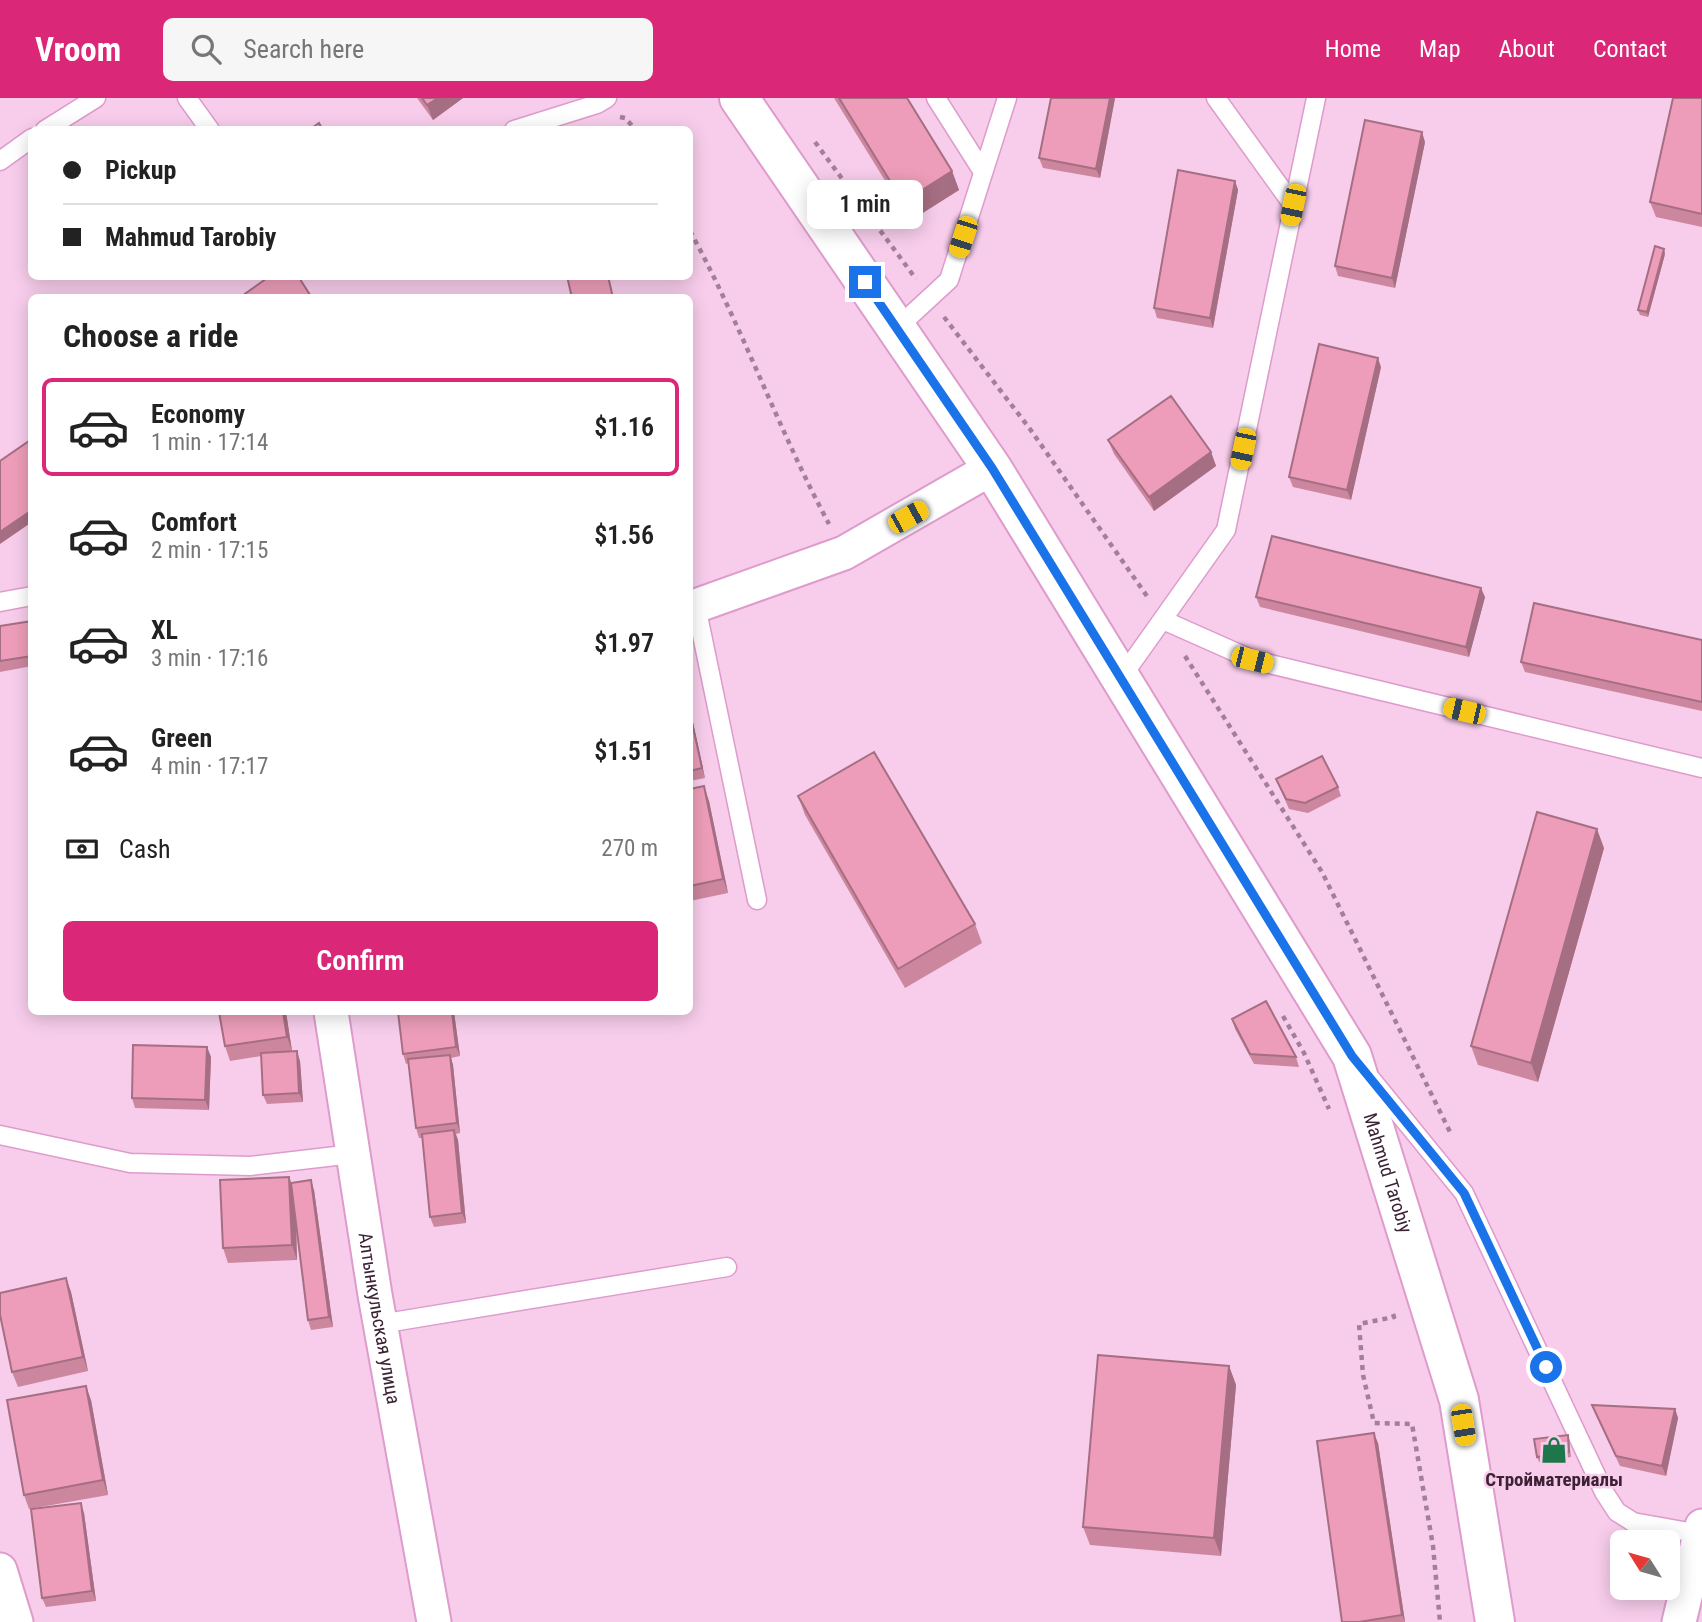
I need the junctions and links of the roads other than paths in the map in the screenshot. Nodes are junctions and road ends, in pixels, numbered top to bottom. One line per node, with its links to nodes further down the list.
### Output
1 (96, 98): 9 (lane)
2 (187, 98): 10 (lane)
3 (607, 98): 11 (lane)
4 (739, 98): 16 (main road, Mahmud Tarobiy)
5 (936, 98): 14 (lane)
6 (1007, 98): 14 (lane)
7 (1216, 98): 15 (lane)
8 (1315, 98): 15 (lane)
9 (51, 126)
10 (207, 126)
11 (527, 126)
12 (28, 141): 13 (lane)
13 (0, 162)
14 (983, 172): 16 (lane)
15 (1293, 205): 21 (lane)
16 (897, 328): 17 (main road, Mahmud Tarobiy)
17 (992, 468): 20 (street); 22 (main road, Mahmud Tarobiy)
18 (28, 597): 19 (lane)
19 (0, 602)
20 (693, 607): 24 (lane)
21 (1163, 620): 22 (lane); 23 (lane)
22 (1121, 678): 26 (main road, Mahmud Tarobiy)
23 (1702, 768)
24 (757, 900)
25 (331, 1015): 28 (street, Алтынкульская улица)
26 (1352, 1056): 31 (lane); 35 (main road, Mahmud Tarobiy)
27 (0, 1135): 28 (lane)
28 (353, 1154): 30 (street, Алтынкульская улица)
29 (727, 1267): 30 (lane)
30 (380, 1324): 34 (street, Алтынкульская улица)
31 (1701, 1530): 36 (street)
32 (0, 1570): 33 (street)
33 (16, 1622)
34 (434, 1622)
35 (1495, 1622)
36 (1679, 1622)

